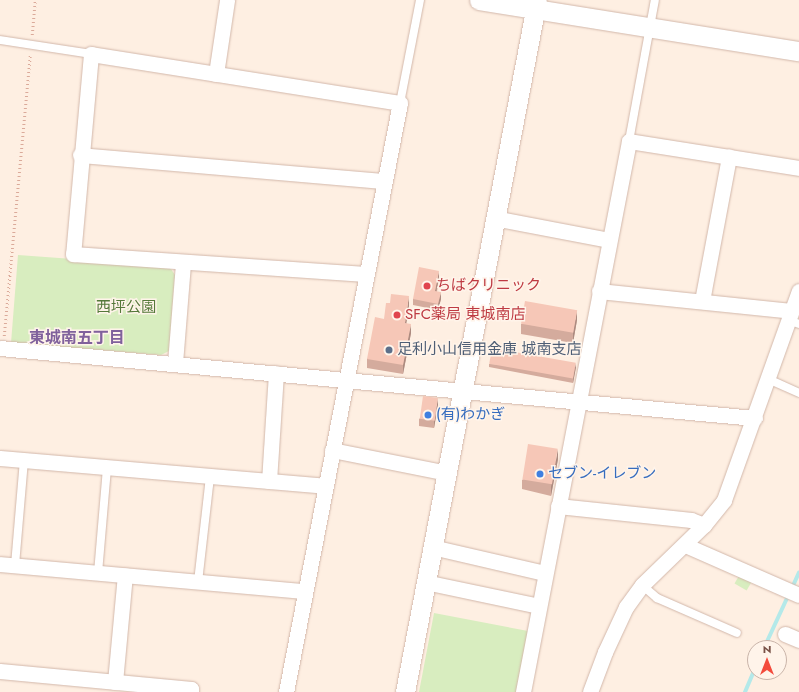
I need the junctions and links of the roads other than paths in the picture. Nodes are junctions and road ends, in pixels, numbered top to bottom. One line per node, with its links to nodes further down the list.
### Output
1 (227, 0): 10 (street)
2 (420, 0): 11 (lane)
3 (479, 0): 5 (street)
4 (655, 0): 6 (lane)
5 (536, 4): 6 (street); 17 (street)
6 (649, 28): 8 (street); 12 (lane)
7 (0, 40): 9 (lane)
8 (799, 51)
9 (91, 54): 10 (street); 13 (street)
10 (216, 74): 11 (street)
11 (400, 103): 16 (street)
12 (629, 141): 14 (street); 18 (street)
13 (80, 155): 16 (street); 19 (street)
14 (730, 157): 15 (street); 23 (street)
15 (799, 168)
16 (384, 181): 20 (street)
17 (494, 218): 18 (street); 30 (street)
18 (609, 240): 21 (street)
19 (182, 263): 20 (street); 26 (street)
20 (365, 274): 28 (street)
21 (599, 291): 23 (street); 32 (street)
22 (799, 291): 24 (street)
23 (702, 301): 24 (street)
24 (793, 318): 29 (street)
25 (2, 348): 26 (street)
26 (176, 363): 27 (street)
27 (276, 373): 28 (street); 40 (street)
28 (346, 379): 30 (street); 34 (street)
29 (768, 379): 31 (lane); 33 (street)
30 (462, 390): 32 (street); 38 (street)
31 (799, 392)
32 (580, 401): 33 (street); 42 (street)
33 (755, 418): 43 (street)
34 (332, 450): 38 (street); 41 (street)
35 (0, 458): 36 (street)
36 (24, 460): 37 (street); 47 (lane)
37 (107, 467): 39 (street); 48 (lane)
38 (447, 473): 45 (street)
39 (210, 476): 40 (street); 51 (lane)
40 (269, 481): 41 (street)
41 (325, 486): 54 (street)
42 (558, 506): 43 (street); 49 (street)
43 (704, 525): 44 (street)
44 (685, 544): 53 (street); 55 (street)
45 (432, 547): 49 (street); 52 (street)
46 (0, 564): 47 (street)
47 (15, 565): 48 (street)
48 (98, 573): 50 (street)
49 (545, 573): 56 (street)
50 (124, 575): 51 (street); 59 (street)
51 (198, 582): 54 (street)
52 (425, 582): 56 (street); 62 (street)
53 (642, 585): 57 (lane); 64 (street)
54 (305, 591): 61 (street)
55 (799, 595)
56 (539, 606): 63 (street)
57 (737, 634)
58 (0, 671): 59 (street)
59 (115, 682): 60 (street)
60 (191, 692)
61 (286, 692)
62 (405, 692)
63 (523, 692)
64 (590, 692)

